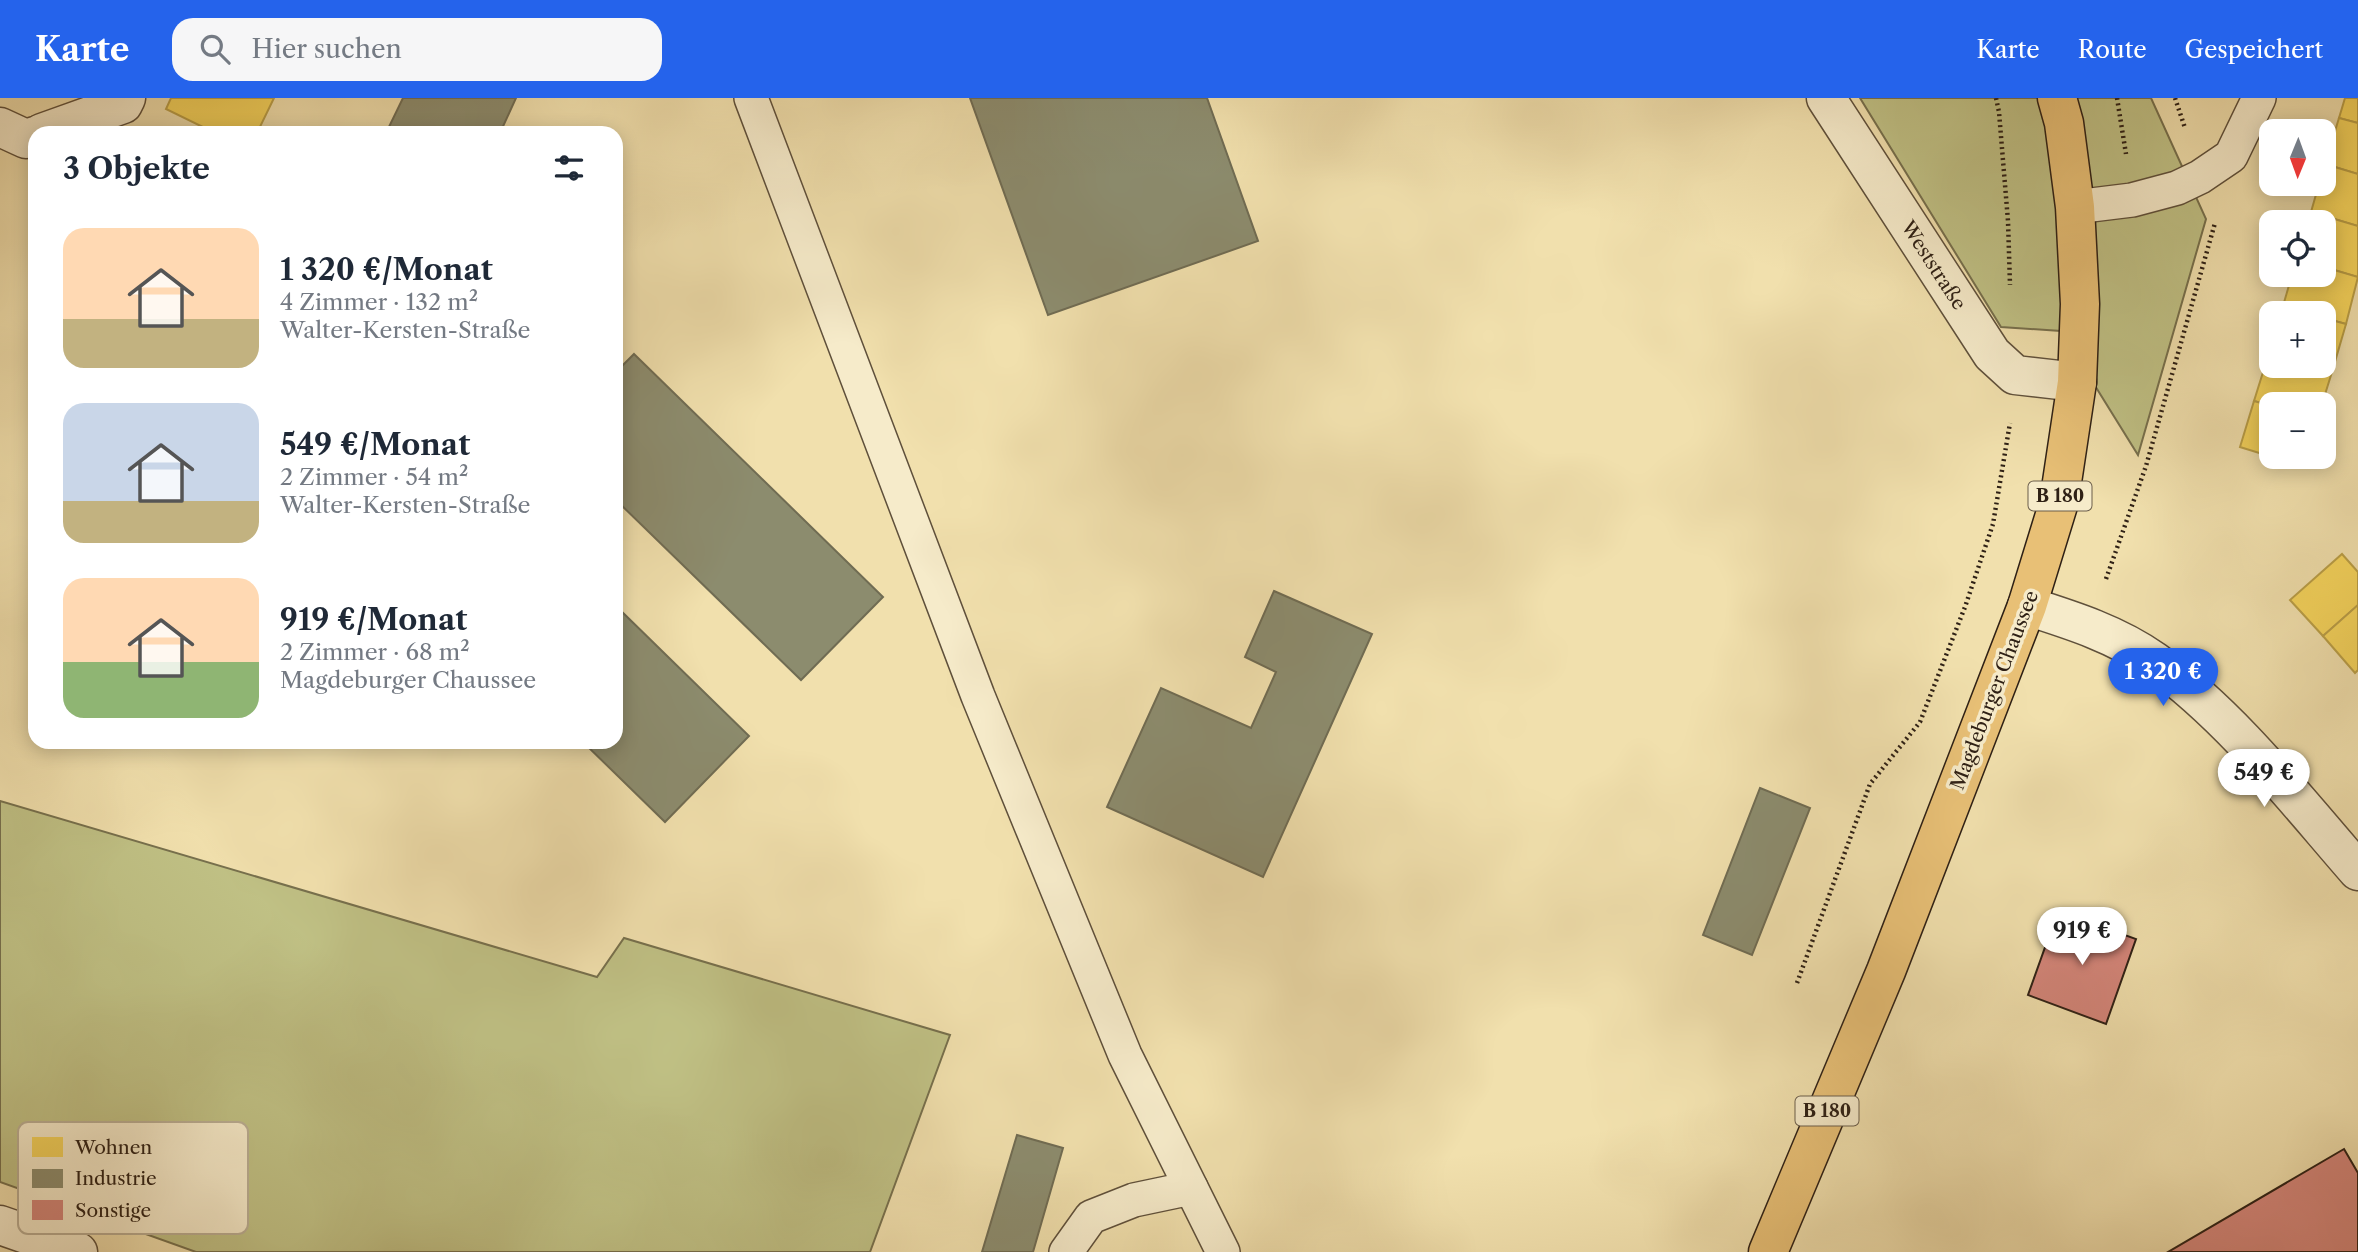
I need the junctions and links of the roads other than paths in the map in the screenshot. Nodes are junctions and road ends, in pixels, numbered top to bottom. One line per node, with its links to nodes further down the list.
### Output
1 (126, 98): 6 (street)
2 (751, 98): 13 (lane)
3 (1826, 98): 10 (street, Weststraße)
4 (2057, 98): 9 (main road, Magdeburger Chaussee / B 180)
5 (2259, 98): 9 (lane)
6 (62, 126)
7 (0, 127): 8 (street)
8 (28, 138)
9 (2075, 206): 10 (main road, Magdeburger Chaussee / B 180)
10 (2077, 382): 11 (main road, Magdeburger Chaussee / B 180)
11 (2027, 606): 12 (street); 20 (main road, Magdeburger Chaussee / B 180)
12 (2358, 871)
13 (1191, 1188): 18 (lane); 19 (lane)
14 (0, 1225): 15 (street)
15 (18, 1231)
16 (26, 1234): 17 (street)
17 (78, 1252)
18 (1066, 1252)
19 (1223, 1252)
20 (1769, 1252)

